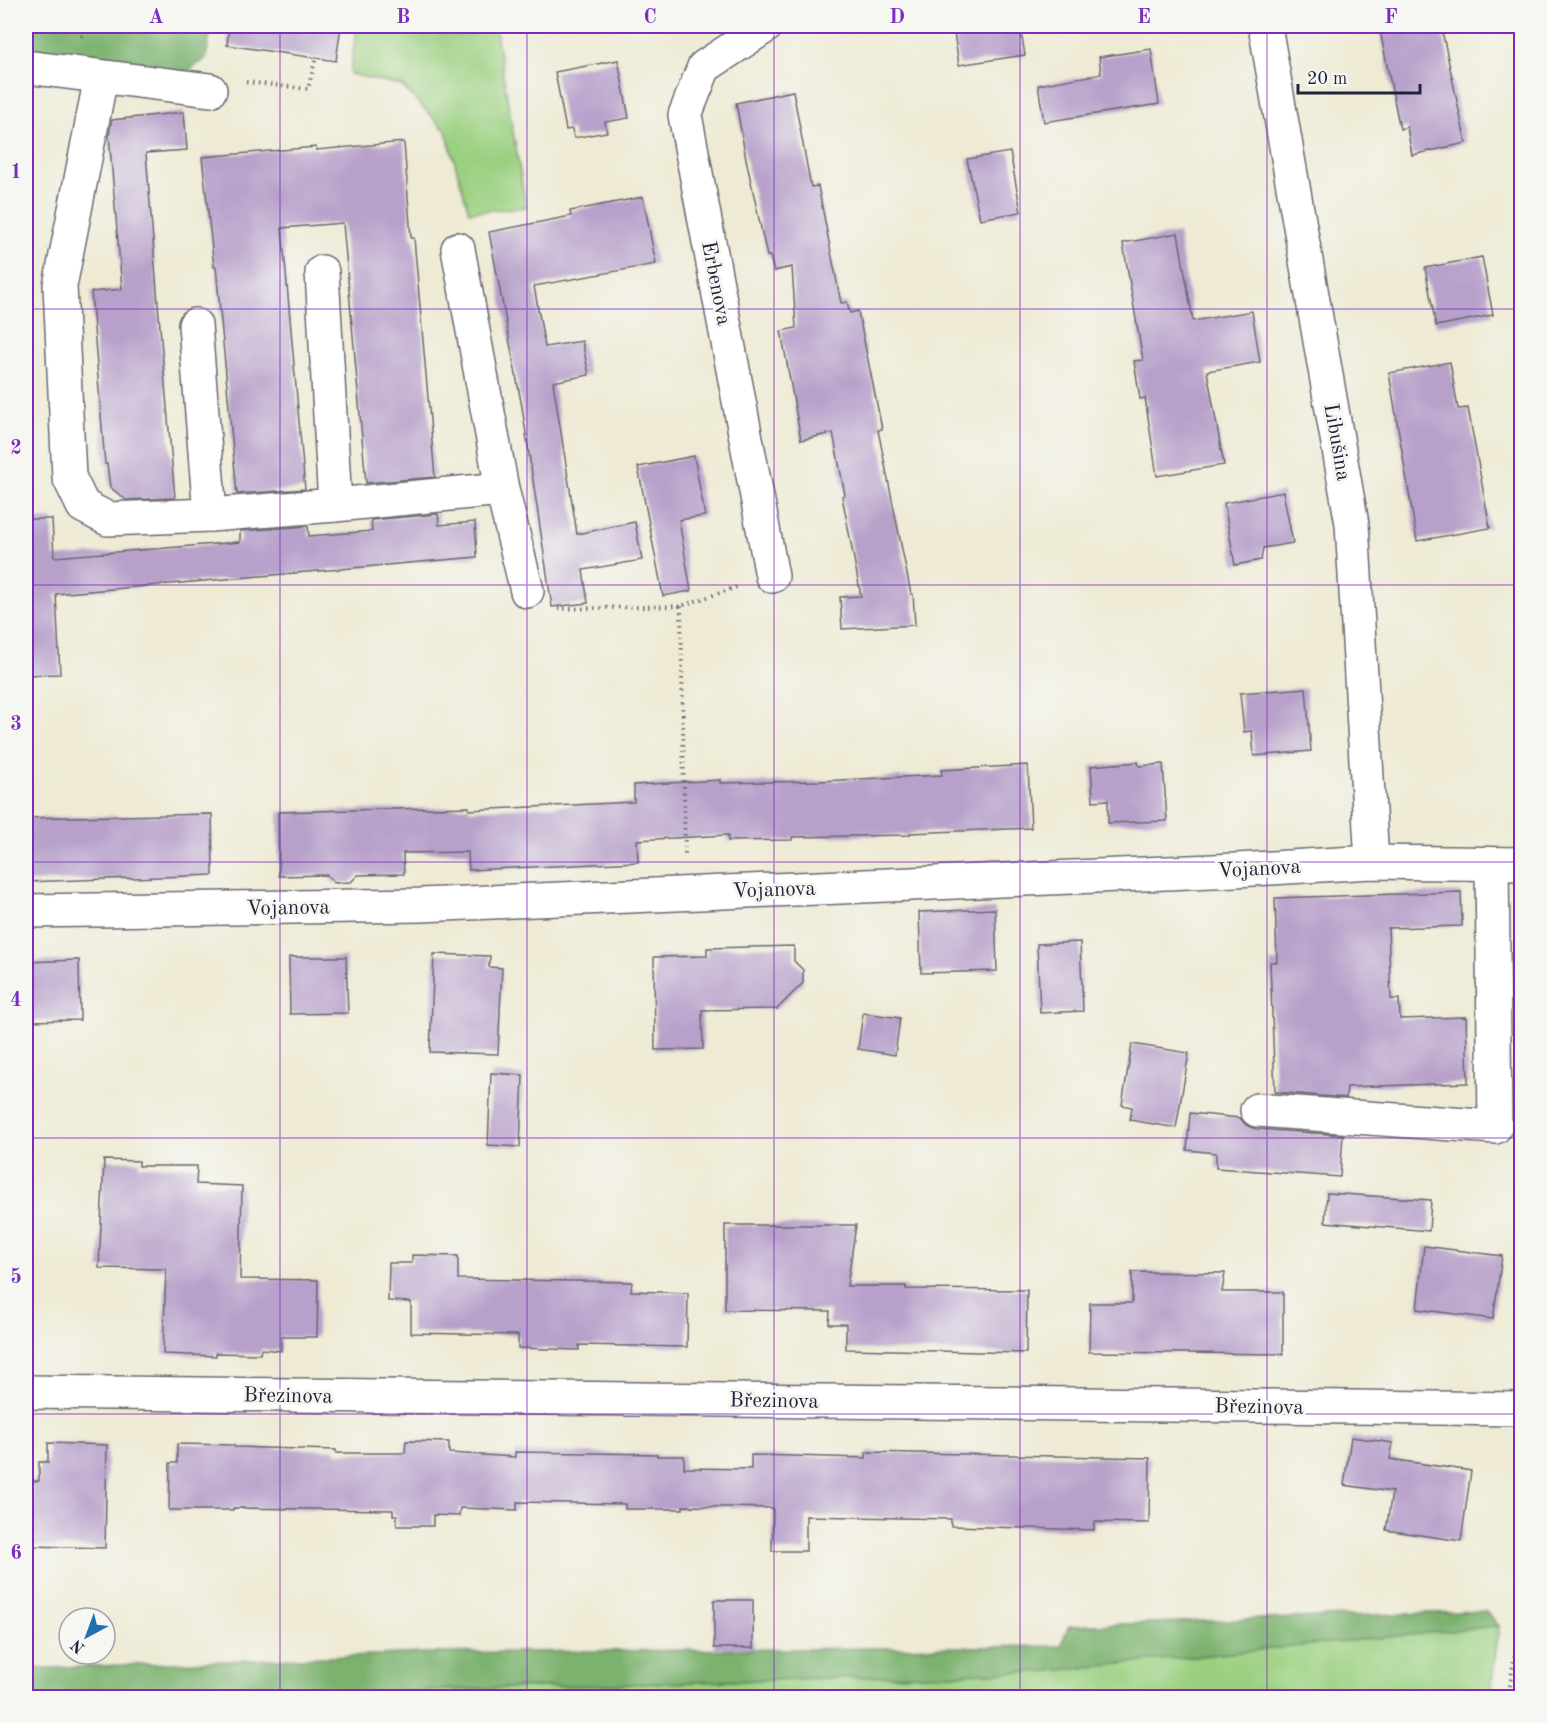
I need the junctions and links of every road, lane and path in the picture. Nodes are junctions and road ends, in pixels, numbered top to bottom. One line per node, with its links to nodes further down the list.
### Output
1 (766, 26): 14 (street, Erbenova)
2 (1265, 26): 17 (street, Libušina)
3 (316, 57): 6 (path)
4 (26, 67): 5 (street)
5 (101, 77): 7 (street); 13 (street)
6 (244, 81)
7 (210, 90)
8 (458, 249): 11 (street)
9 (322, 272): 12 (street)
10 (195, 326): 13 (street)
11 (502, 489): 12 (street); 15 (street)
12 (334, 505): 13 (street)
13 (210, 515)
14 (772, 576): 16 (path)
15 (527, 591): 16 (path)
16 (681, 606): 19 (path)
17 (1372, 862): 18 (street, Vojanova); 19 (street, Vojanova)
18 (1507, 864): 21 (street)
19 (686, 893): 20 (street, Vojanova)
20 (26, 910)
21 (1257, 1110)
22 (26, 1392): 23 (street, Březinova)
23 (1521, 1409)
24 (1521, 1606): 25 (path)
25 (1508, 1698)

